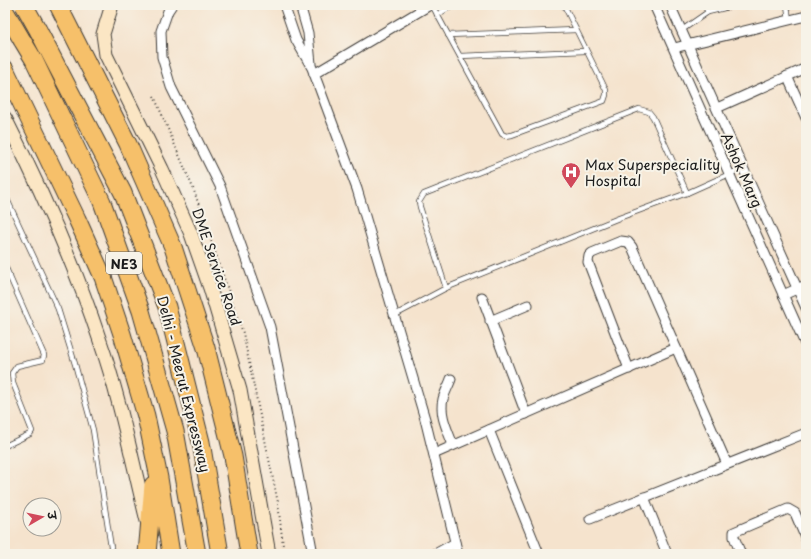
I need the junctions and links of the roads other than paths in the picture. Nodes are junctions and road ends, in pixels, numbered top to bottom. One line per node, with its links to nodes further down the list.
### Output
1 (24, 5): 73 (highway, Delhi - Meerut Expressway / NE3, bridge)
2 (30, 5): 20 (main road)
3 (58, 5): 74 (highway)
4 (112, 5): 75 (main road, DME Service Road)
5 (172, 5): 76 (street)
6 (284, 5): 31 (street)
7 (300, 5): 31 (street)
8 (431, 5): 18 (lane); 31 (street)
9 (453, 5): 18 (lane)
10 (564, 5): 22 (lane)
11 (654, 5): 26 (street, Ashok Marg)
12 (670, 5): 23 (street, Ashok Marg)
13 (704, 5): 17 (lane)
14 (737, 5): 17 (lane)
15 (787, 5): 21 (lane)
16 (5, 11): 72 (highway, Delhi - Meerut Expressway / NE3, bridge)
17 (708, 12): 23 (lane)
18 (437, 15): 24 (lane)
19 (806, 16): 21 (street)
20 (5, 20)
21 (789, 20): 25 (street)
22 (576, 30): 24 (lane); 27 (lane)
23 (682, 30): 25 (street, Ashok Marg)
24 (448, 35): 28 (lane)
25 (688, 45): 26 (street); 33 (street, Ashok Marg)
26 (674, 48): 37 (street, Ashok Marg)
27 (586, 51): 28 (lane); 28 (lane)
28 (460, 56)
29 (806, 68): 32 (street)
30 (5, 69): 58 (highway)
31 (313, 71): 49 (street)
32 (787, 76): 33 (street); 35 (street)
33 (717, 108): 36 (street, Ashok Marg)
34 (5, 118): 65 (main road)
35 (806, 118)
36 (744, 168): 37 (lane); 43 (street, Ashok Marg)
37 (729, 175): 38 (lane); 45 (street, Ashok Marg)
38 (687, 193): 44 (lane); 44 (lane)
39 (5, 195): 68 (lane)
40 (5, 266): 41 (lane)
41 (10, 276): 42 (lane); 59 (lane)
42 (5, 280)
43 (802, 287): 45 (street); 48 (street, Ashok Marg)
44 (446, 288): 49 (lane)
45 (783, 295): 51 (street, Ashok Marg)
46 (482, 297): 50 (street)
47 (528, 305): 50 (street)
48 (806, 308)
49 (395, 315): 61 (street)
50 (490, 320): 55 (street)
51 (806, 346)
52 (676, 348): 53 (street); 53 (street); 62 (street)
53 (629, 369): 55 (street)
54 (451, 379): 60 (street)
55 (526, 414): 56 (street)
56 (489, 430): 60 (street); 79 (street)
57 (806, 433): 62 (street)
58 (152, 443): 65 (highway); 71 (highway)
59 (5, 446)
60 (453, 446): 61 (street)
61 (434, 454): 67 (street)
62 (727, 464): 63 (street)
63 (644, 497): 64 (street); 80 (street)
64 (590, 518)
65 (149, 532): 69 (highway); 70 (main road)
66 (806, 539): 81 (street)
67 (455, 543): 77 (street); 78 (street)
68 (112, 554)
69 (147, 554)
70 (154, 554)
71 (171, 554)
72 (197, 554)
73 (220, 554)
74 (248, 554)
75 (270, 554)
76 (313, 554)
77 (435, 554)
78 (458, 554)
79 (539, 554)
80 (667, 554)
81 (741, 554)

